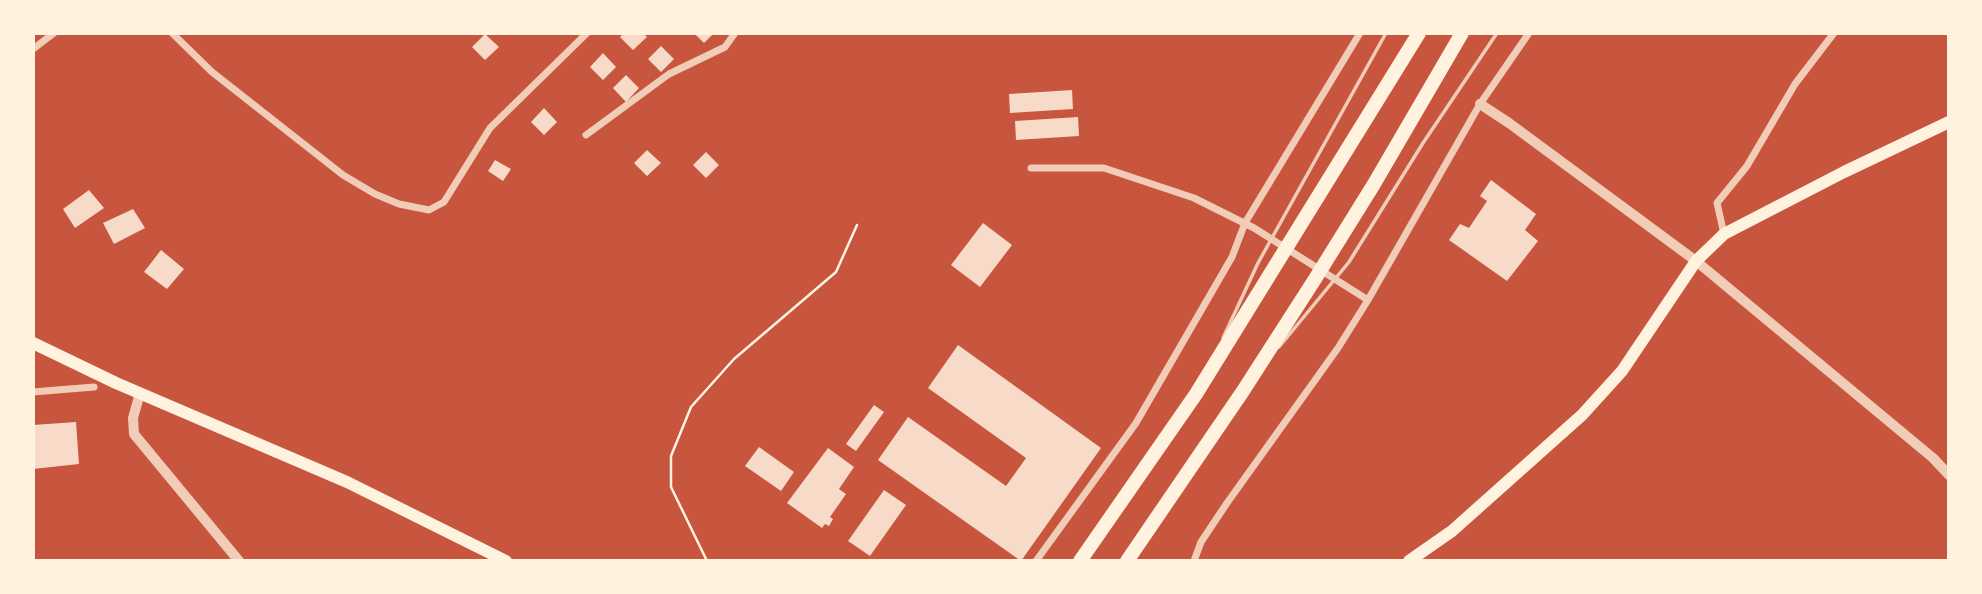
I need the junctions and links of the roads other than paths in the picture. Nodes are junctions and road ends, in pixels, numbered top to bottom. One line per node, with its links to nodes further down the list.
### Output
1 (54, 33): 12 (street)
2 (172, 33): 3 (street)
3 (587, 33)
4 (735, 33): 15 (street)
5 (1360, 33): 17 (street)
6 (1386, 33): 27 (lane)
7 (1419, 33): 27 (highway)
8 (1462, 33): 24 (highway)
9 (1496, 33): 24 (lane)
10 (1529, 33): 13 (street)
11 (1834, 33): 18 (street)
12 (33, 49)
13 (1480, 104): 19 (street); 20 (street)
14 (1949, 122): 18 (main road)
15 (586, 135)
16 (1031, 167): 17 (street)
17 (1245, 223): 20 (street); 31 (street)
18 (1724, 234): 19 (main road)
19 (1696, 261): 28 (street); 35 (main road)
20 (1368, 300): 34 (street)
21 (33, 343): 22 (main road)
22 (116, 383): 23 (lane); 26 (main road)
23 (94, 387): 25 (street)
24 (1243, 391): 33 (highway)
25 (33, 392)
26 (141, 393): 29 (street); 30 (main road)
27 (1196, 394): 32 (highway)
28 (1949, 475)
29 (239, 561)
30 (506, 561)
31 (1036, 561)
32 (1080, 561)
33 (1127, 561)
34 (1194, 561)
35 (1409, 561)

